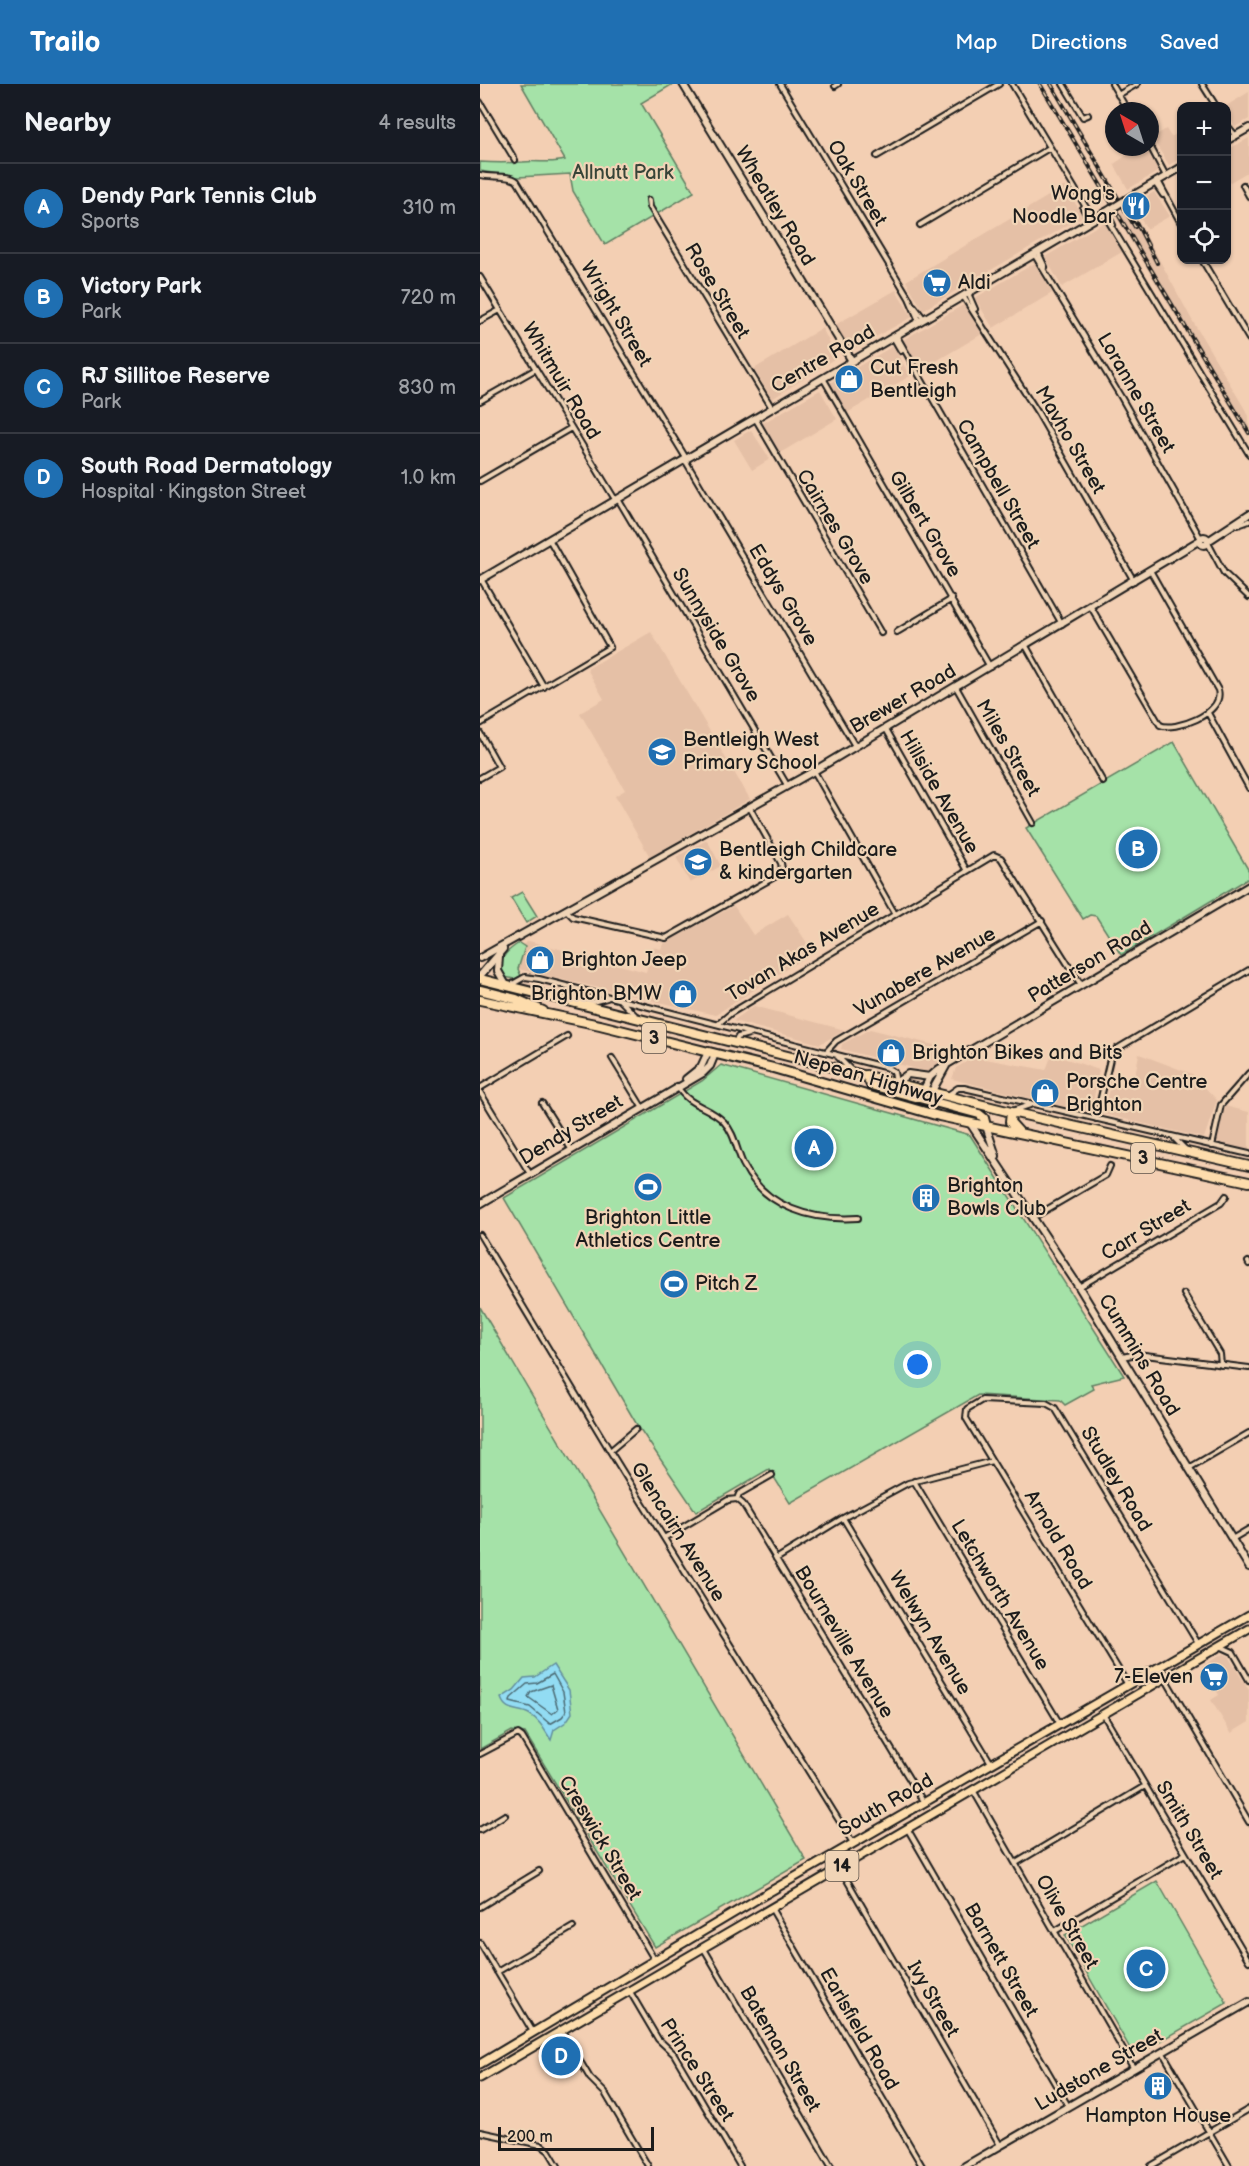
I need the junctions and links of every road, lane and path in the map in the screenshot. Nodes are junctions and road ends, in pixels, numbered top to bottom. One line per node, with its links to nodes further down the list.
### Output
1 (683, 84): 40 (street, Wheatley Road)
2 (780, 84): 36 (street, Oak Street)
3 (999, 84): 17 (street)
4 (1012, 84): 16 (street)
5 (1063, 84): 13 (street)
6 (1112, 84): 9 (street)
7 (1137, 84): 9 (street)
8 (1202, 84): 12 (street)
9 (1118, 95): 11 (street)
10 (480, 102): 19 (street)
11 (1122, 102)
12 (1213, 102)
13 (1088, 115)
14 (1249, 129): 15 (street)
15 (1232, 138)
16 (1049, 148): 29 (street); 30 (street)
17 (877, 156)
18 (1156, 156): 22 (street)
19 (515, 160)
20 (1177, 170): 22 (street, Centre Road)
21 (480, 175): 48 (street, Wright Street)
22 (1168, 175): 23 (street, Centre Road)
23 (1156, 182): 27 (street, Centre Road, bridge); 28 (street)
24 (1242, 185): 25 (street)
25 (1249, 196)
26 (649, 200): 44 (street, Rose Street)
27 (1107, 211): 29 (street, Centre Road); 47 (street)
28 (1177, 217)
29 (1091, 220): 31 (street, Centre Road)
30 (920, 225)
31 (1036, 253): 34 (street, Centre Road); 55 (street, Loranne Street)
32 (1204, 264): 39 (street)
33 (480, 277): 35 (street, Whitmuir Road)
34 (966, 294): 36 (street, Centre Road); 58 (street, Mavho Street)
35 (500, 310): 37 (street); 41 (street, Whitmuir Road)
36 (922, 320): 38 (street, Centre Road)
37 (480, 321)
38 (894, 336): 40 (street, Centre Road); 62 (street, Campbell Street)
39 (1249, 339)
40 (850, 362): 42 (street, Centre Road)
41 (536, 369): 43 (street); 46 (street, Whitmuir Road)
42 (821, 380): 44 (street, Centre Road); 60 (street, Gilbert Grove)
43 (480, 401)
44 (771, 409): 45 (street, Centre Road)
45 (753, 419): 48 (street, Centre Road); 64 (street, Cairnes Grove)
46 (572, 428): 49 (street); 50 (street, Whitmuir Road)
47 (1249, 454)
48 (685, 459): 50 (street, Centre Road); 73 (street, Eddys Grove)
49 (480, 481)
50 (617, 500): 54 (street, Centre Road); 77 (street, Sunnyside Grove)
51 (1249, 514): 53 (street, Brewer Road)
52 (1249, 521): 53 (street)
53 (1235, 523): 55 (street, Brewer Road)
54 (549, 539): 57 (street, Centre Road); 67 (street)
55 (1204, 541): 56 (street, Brewer Road); 59 (street, Loranne Street)
56 (1151, 572): 58 (street, Brewer Road); 69 (street)
57 (481, 579): 67 (street)
58 (1134, 582): 61 (street, Brewer Road)
59 (1249, 597)
60 (952, 599): 63 (street); 66 (street, Gilbert Grove)
61 (1091, 607): 62 (street, Brewer Road); 69 (street)
62 (1063, 624): 65 (street, Brewer Road)
63 (897, 632)
64 (881, 633)
65 (1026, 646): 66 (street, Brewer Road); 76 (street)
66 (990, 668): 68 (street, Brewer Road)
67 (544, 687): 70 (street)
68 (956, 687): 71 (street, Brewer Road); 80 (street, Miles Street)
69 (1206, 714): 78 (street)
70 (480, 724)
71 (886, 729): 73 (street, Brewer Road); 81 (street, Hillside Avenue)
72 (480, 733): 75 (street)
73 (856, 746): 74 (street, Brewer Road)
74 (814, 771): 77 (street, Brewer Road); 84 (street)
75 (480, 778)
76 (1103, 782)
77 (788, 786): 79 (street, Brewer Road)
78 (1249, 788)
79 (750, 808): 83 (street, Brewer Road); 83 (street)
80 (1033, 823)
81 (966, 871): 84 (street, Tovan Akas Avenue); 85 (street, Tovan Akas Avenue)
82 (1249, 886): 91 (street, Patterson Road)
83 (570, 910): 86 (street, Brewer Road)
84 (895, 914): 101 (street, Tovan Akas Avenue)
85 (1041, 921): 91 (street); 108 (street, Vunabere Avenue)
86 (507, 945): 87 (street, Brewer Road); 88 (street, Brewer Road)
87 (500, 953): 90 (street, Brewer Road); 92 (street)
88 (480, 958)
89 (1249, 970): 129 (street)
90 (480, 978): 92 (highway, Nepean Highway / 3)
91 (1082, 985): 113 (street, Patterson Road)
92 (508, 986): 94 (highway); 95 (street); 98 (highway, Nepean Highway / 3)
93 (480, 990): 94 (highway)
94 (505, 996): 99 (highway)
95 (612, 997): 96 (street); 98 (street)
96 (617, 999): 100 (street); 101 (street)
97 (480, 1000): 99 (highway, Nepean Highway / 3)
98 (582, 1005): 100 (highway, Nepean Highway / 3)
99 (552, 1016): 107 (highway, Nepean Highway / 3)
100 (639, 1018): 102 (highway, Nepean Highway / 3)
101 (718, 1024): 103 (street)
102 (675, 1028): 105 (highway, Nepean Highway / 3); 107 (highway)
103 (753, 1033): 106 (street); 108 (street)
104 (567, 1036): 120 (street)
105 (714, 1037): 106 (highway, Nepean Highway / 3); 109 (highway)
106 (735, 1042): 112 (highway); 114 (highway, Nepean Highway / 3)
107 (678, 1044): 109 (highway, Nepean Highway / 3)
108 (826, 1052): 110 (street)
109 (711, 1053): 112 (highway, Nepean Highway / 3); 119 (street, Dendy Street)
110 (835, 1054): 114 (street, Nepean Highway); 118 (street)
111 (612, 1058): 126 (street)
112 (746, 1061): 127 (highway, Nepean Highway / 3)
113 (946, 1065): 117 (street, Patterson Road); 121 (street)
114 (852, 1071): 116 (highway, Nepean Highway / 3)
115 (1249, 1073): 134 (street)
116 (866, 1074): 118 (highway, Nepean Highway / 3); 123 (highway)
117 (930, 1077): 118 (street); 121 (street, Patterson Road)
118 (896, 1082): 121 (highway, Nepean Highway / 3)
119 (678, 1086): 126 (street, Dendy Street); 149 (street)
120 (480, 1090): 143 (street)
121 (928, 1090): 122 (highway, Nepean Highway / 3); 123 (highway)
122 (948, 1095): 125 (street); 128 (highway, Nepean Highway / 3)
123 (924, 1099): 127 (highway); 131 (highway)
124 (542, 1103): 135 (street)
125 (1032, 1105): 128 (street); 129 (street)
126 (642, 1107): 135 (street, Dendy Street)
127 (918, 1111): 130 (highway, Nepean Highway / 3)
128 (1011, 1112): 132 (highway); 136 (highway, Nepean Highway / 3)
129 (1096, 1119): 133 (street)
130 (970, 1123): 131 (highway, Nepean Highway / 3); 139 (street, Cummins Road)
131 (986, 1126): 132 (highway, Nepean Highway / 3); 139 (street, Cummins Road)
132 (1020, 1133): 144 (highway, Nepean Highway / 3)
133 (1172, 1137): 134 (street); 136 (street, Nepean Highway)
134 (1212, 1146): 137 (street)
135 (571, 1149): 143 (street, Dendy Street)
136 (1189, 1152): 140 (highway, Nepean Highway / 3)
137 (1240, 1152): 138 (street); 140 (street)
138 (1249, 1154)
139 (998, 1162): 148 (street, Cummins Road)
140 (1229, 1162): 142 (highway, Nepean Highway / 3); 144 (highway)
141 (1110, 1166): 148 (street)
142 (1249, 1166)
143 (530, 1174): 147 (street, Dendy Street)
144 (1225, 1177): 145 (highway, Nepean Highway / 3)
145 (1249, 1182)
146 (1226, 1196): 151 (street, Carr Street)
147 (480, 1204)
148 (1034, 1217): 151 (street, Cummins Road)
149 (858, 1218)
150 (480, 1235): 159 (street, Glencairn Avenue)
151 (1079, 1287): 153 (street, Cummins Road)
152 (1184, 1294): 154 (street)
153 (1122, 1357): 154 (street); 161 (street, Cummins Road)
154 (1221, 1365): 155 (street)
155 (1249, 1368)
156 (967, 1409): 160 (street, Arnold Road); 175 (street, Studley Road)
157 (636, 1429): 159 (street)
158 (1249, 1433): 161 (street)
159 (610, 1451): 167 (street, Glencairn Avenue)
160 (992, 1461): 163 (street); 180 (street, Arnold Road)
161 (1189, 1468): 168 (street, Cummins Road)
162 (772, 1475): 164 (street)
163 (914, 1481): 165 (street); 182 (street, Letchworth Avenue)
164 (736, 1499): 167 (street); 169 (street, Bourneville Avenue)
165 (843, 1518): 169 (street); 184 (street, Welwyn Avenue)
166 (1249, 1529): 168 (street)
167 (664, 1538): 193 (street, Glencairn Avenue)
168 (1232, 1539): 170 (street, Cummins Road)
169 (776, 1559): 188 (street, Bourneville Avenue)
170 (1249, 1567)
171 (1249, 1615): 172 (main road, South Road / 14)
172 (1227, 1628): 174 (main road); 175 (main road, South Road / 14)
173 (1249, 1629): 174 (main road, South Road / 14)
174 (1233, 1639): 176 (main road, South Road / 14)
175 (1199, 1645): 177 (main road, South Road / 14)
176 (1220, 1646): 178 (main road, South Road / 14); 179 (street)
177 (1159, 1668): 178 (main road); 180 (main road, South Road / 14)
178 (1165, 1678): 181 (main road, South Road / 14); 190 (street)
179 (1249, 1680)
180 (1128, 1685): 182 (main road, South Road / 14)
181 (1103, 1714): 186 (street, Smith Street); 187 (main road, South Road / 14)
182 (1060, 1724): 184 (main road, South Road / 14)
183 (480, 1754): 205 (street, Creswick Street)
184 (992, 1763): 185 (main road, South Road / 14)
185 (967, 1778): 187 (main road); 188 (main road, South Road / 14)
186 (1145, 1786): 194 (street, Smith Street); 195 (street)
187 (973, 1790): 191 (main road, South Road / 14); 195 (street, Olive Street)
188 (924, 1803): 193 (main road, South Road / 14)
189 (506, 1815): 192 (street)
190 (1249, 1822)
191 (908, 1828): 196 (main road, South Road / 14); 217 (street, Barnett Street)
192 (480, 1830)
193 (853, 1843): 198 (main road, South Road / 14)
194 (1185, 1854): 202 (street); 206 (street, Smith Street)
195 (1016, 1863): 202 (street, Olive Street)
196 (839, 1868): 200 (main road, South Road / 14); 221 (street, Ivy Street)
197 (540, 1871): 199 (street)
198 (764, 1895): 200 (main road); 205 (main road, South Road / 14)
199 (480, 1906)
200 (771, 1907): 204 (main road, South Road / 14); 226 (street, Earlsfield Road)
201 (573, 1927): 207 (street)
202 (1055, 1931): 215 (street, Olive Street)
203 (480, 1943): 207 (street)
204 (703, 1947): 208 (main road, South Road / 14); 225 (street, Bateman Street)
205 (655, 1960): 210 (main road, South Road / 14)
206 (1249, 1961)
207 (497, 1972): 212 (street)
208 (629, 1990): 211 (main road, South Road / 14); 224 (street, Prince Street)
209 (1249, 2002): 213 (street, Ludstone Street)
210 (555, 2019): 211 (main road); 212 (main road, South Road / 14)
211 (562, 2030): 216 (main road, South Road / 14); 223 (street)
212 (533, 2032): 214 (main road, South Road / 14)
213 (1162, 2053): 215 (street, Ludstone Street); 220 (street)
214 (480, 2064)
215 (1135, 2069): 217 (street, Ludstone Street)
216 (480, 2078)
217 (1068, 2107): 221 (street, Ludstone Street)
218 (1249, 2109): 220 (street)
219 (480, 2132): 222 (street)
220 (1209, 2132): 228 (street); 229 (street)
221 (1000, 2145): 227 (street, Ludstone Street)
222 (558, 2166)
223 (648, 2166)
224 (740, 2166)
225 (831, 2166)
226 (922, 2166)
227 (965, 2166)
228 (1151, 2166)
229 (1229, 2166)

